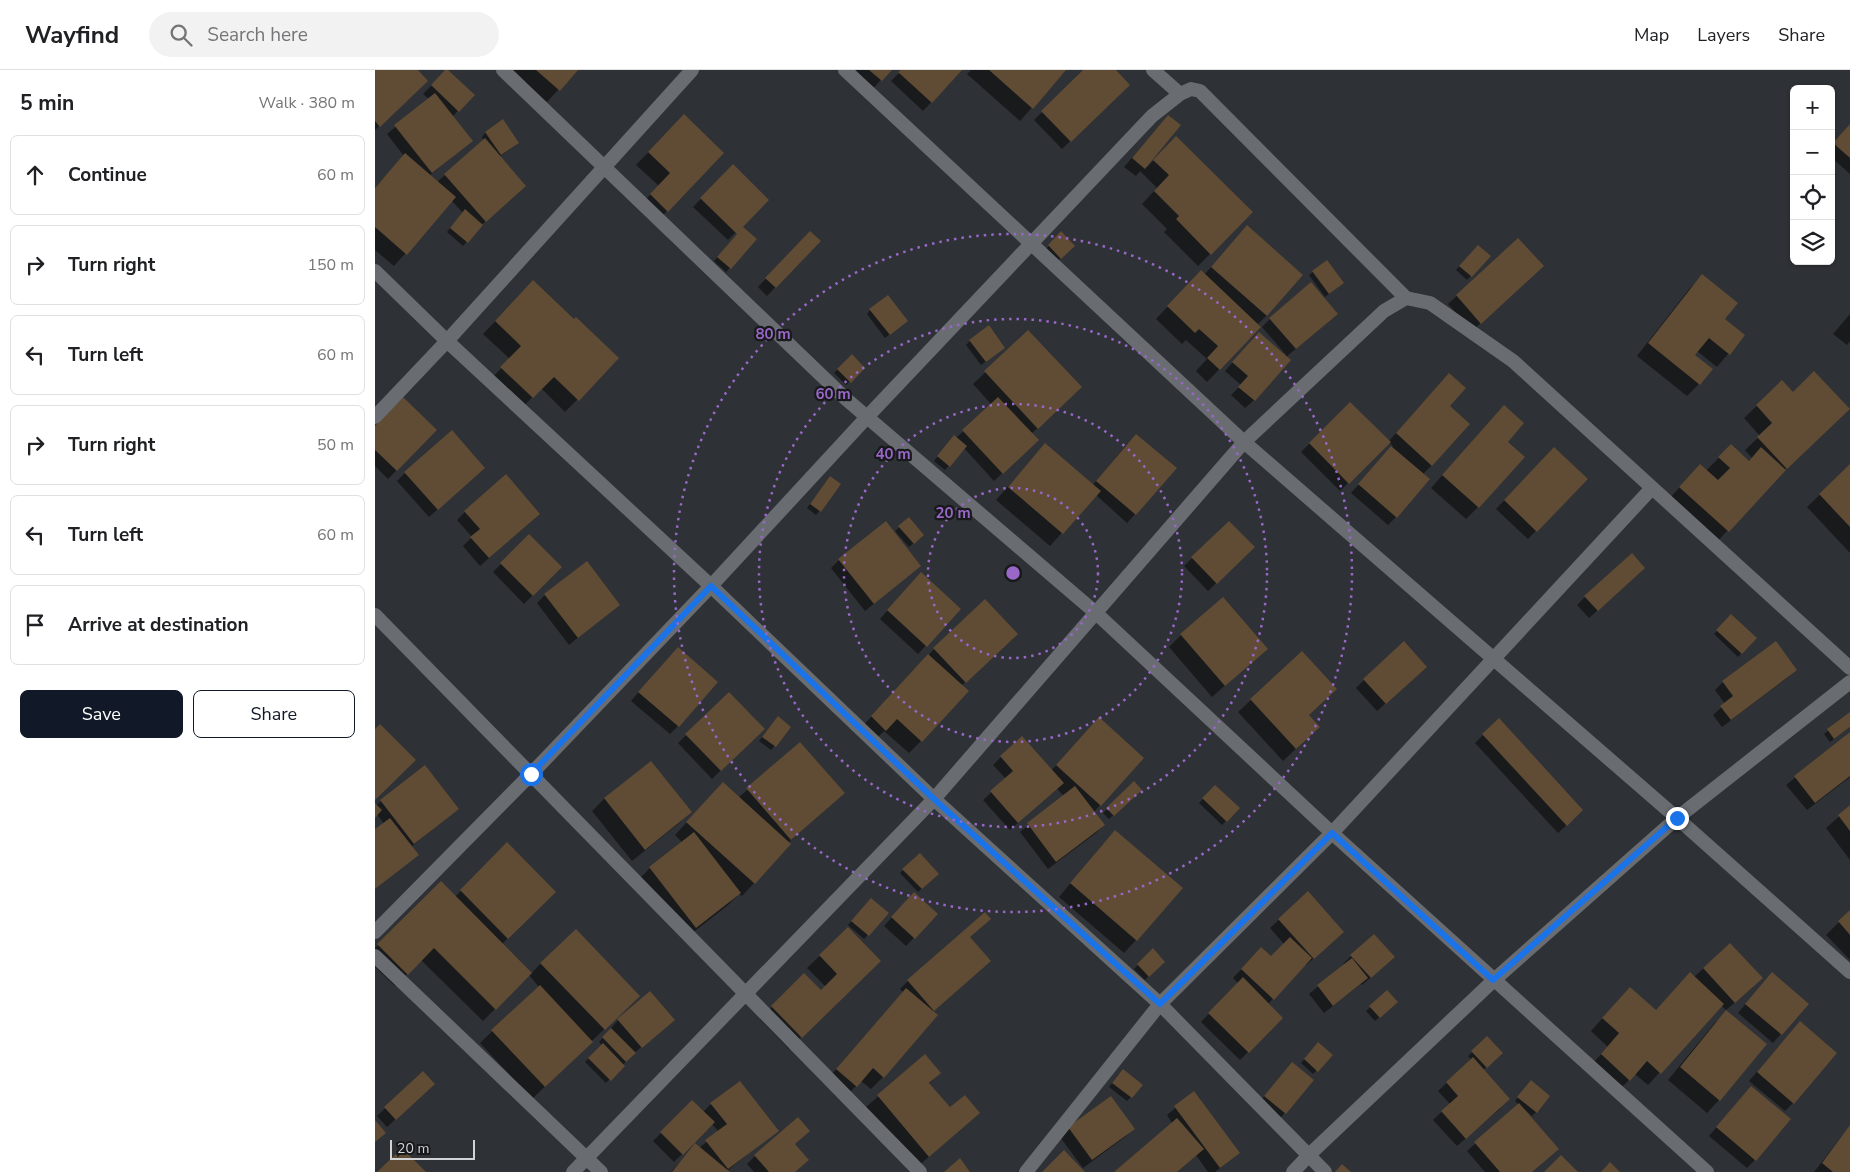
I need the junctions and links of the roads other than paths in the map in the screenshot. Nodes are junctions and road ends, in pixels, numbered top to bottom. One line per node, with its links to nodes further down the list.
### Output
1 (503, 70): 6 (street)
2 (692, 70): 6 (street)
3 (845, 70): 7 (street)
4 (1153, 70): 5 (street)
5 (1180, 94): 7 (street); 9 (street)
6 (605, 166): 10 (street); 11 (street)
7 (1032, 243): 11 (street); 13 (street)
8 (375, 271): 10 (street)
9 (1406, 298): 13 (street); 14 (street)
10 (447, 340): 12 (street); 15 (street)
11 (868, 416): 15 (street); 16 (street)
12 (375, 417)
13 (1244, 442): 16 (street); 18 (street)
14 (1652, 488): 18 (street); 19 (street)
15 (711, 586): 21 (street); 22 (street)
16 (1096, 613): 22 (street); 24 (street)
17 (375, 615): 21 (street)
18 (1493, 659): 23 (street); 24 (street)
19 (1850, 668)
20 (1850, 682): 23 (street)
21 (531, 774): 25 (street); 29 (street)
22 (934, 799): 29 (street); 30 (street)
23 (1677, 818): 27 (street); 28 (street)
24 (1332, 833): 28 (street); 30 (street)
25 (375, 932)
26 (375, 956): 32 (street)
27 (1850, 972)
28 (1493, 980): 31 (street); 39 (street)
29 (746, 994): 32 (street); 35 (street)
30 (1160, 1004): 31 (street); 36 (street)
31 (1309, 1155): 37 (street); 38 (street)
32 (586, 1157): 33 (street); 34 (street)
33 (573, 1172)
34 (601, 1172)
35 (920, 1172)
36 (1026, 1172)
37 (1293, 1172)
38 (1325, 1172)
39 (1707, 1172)

